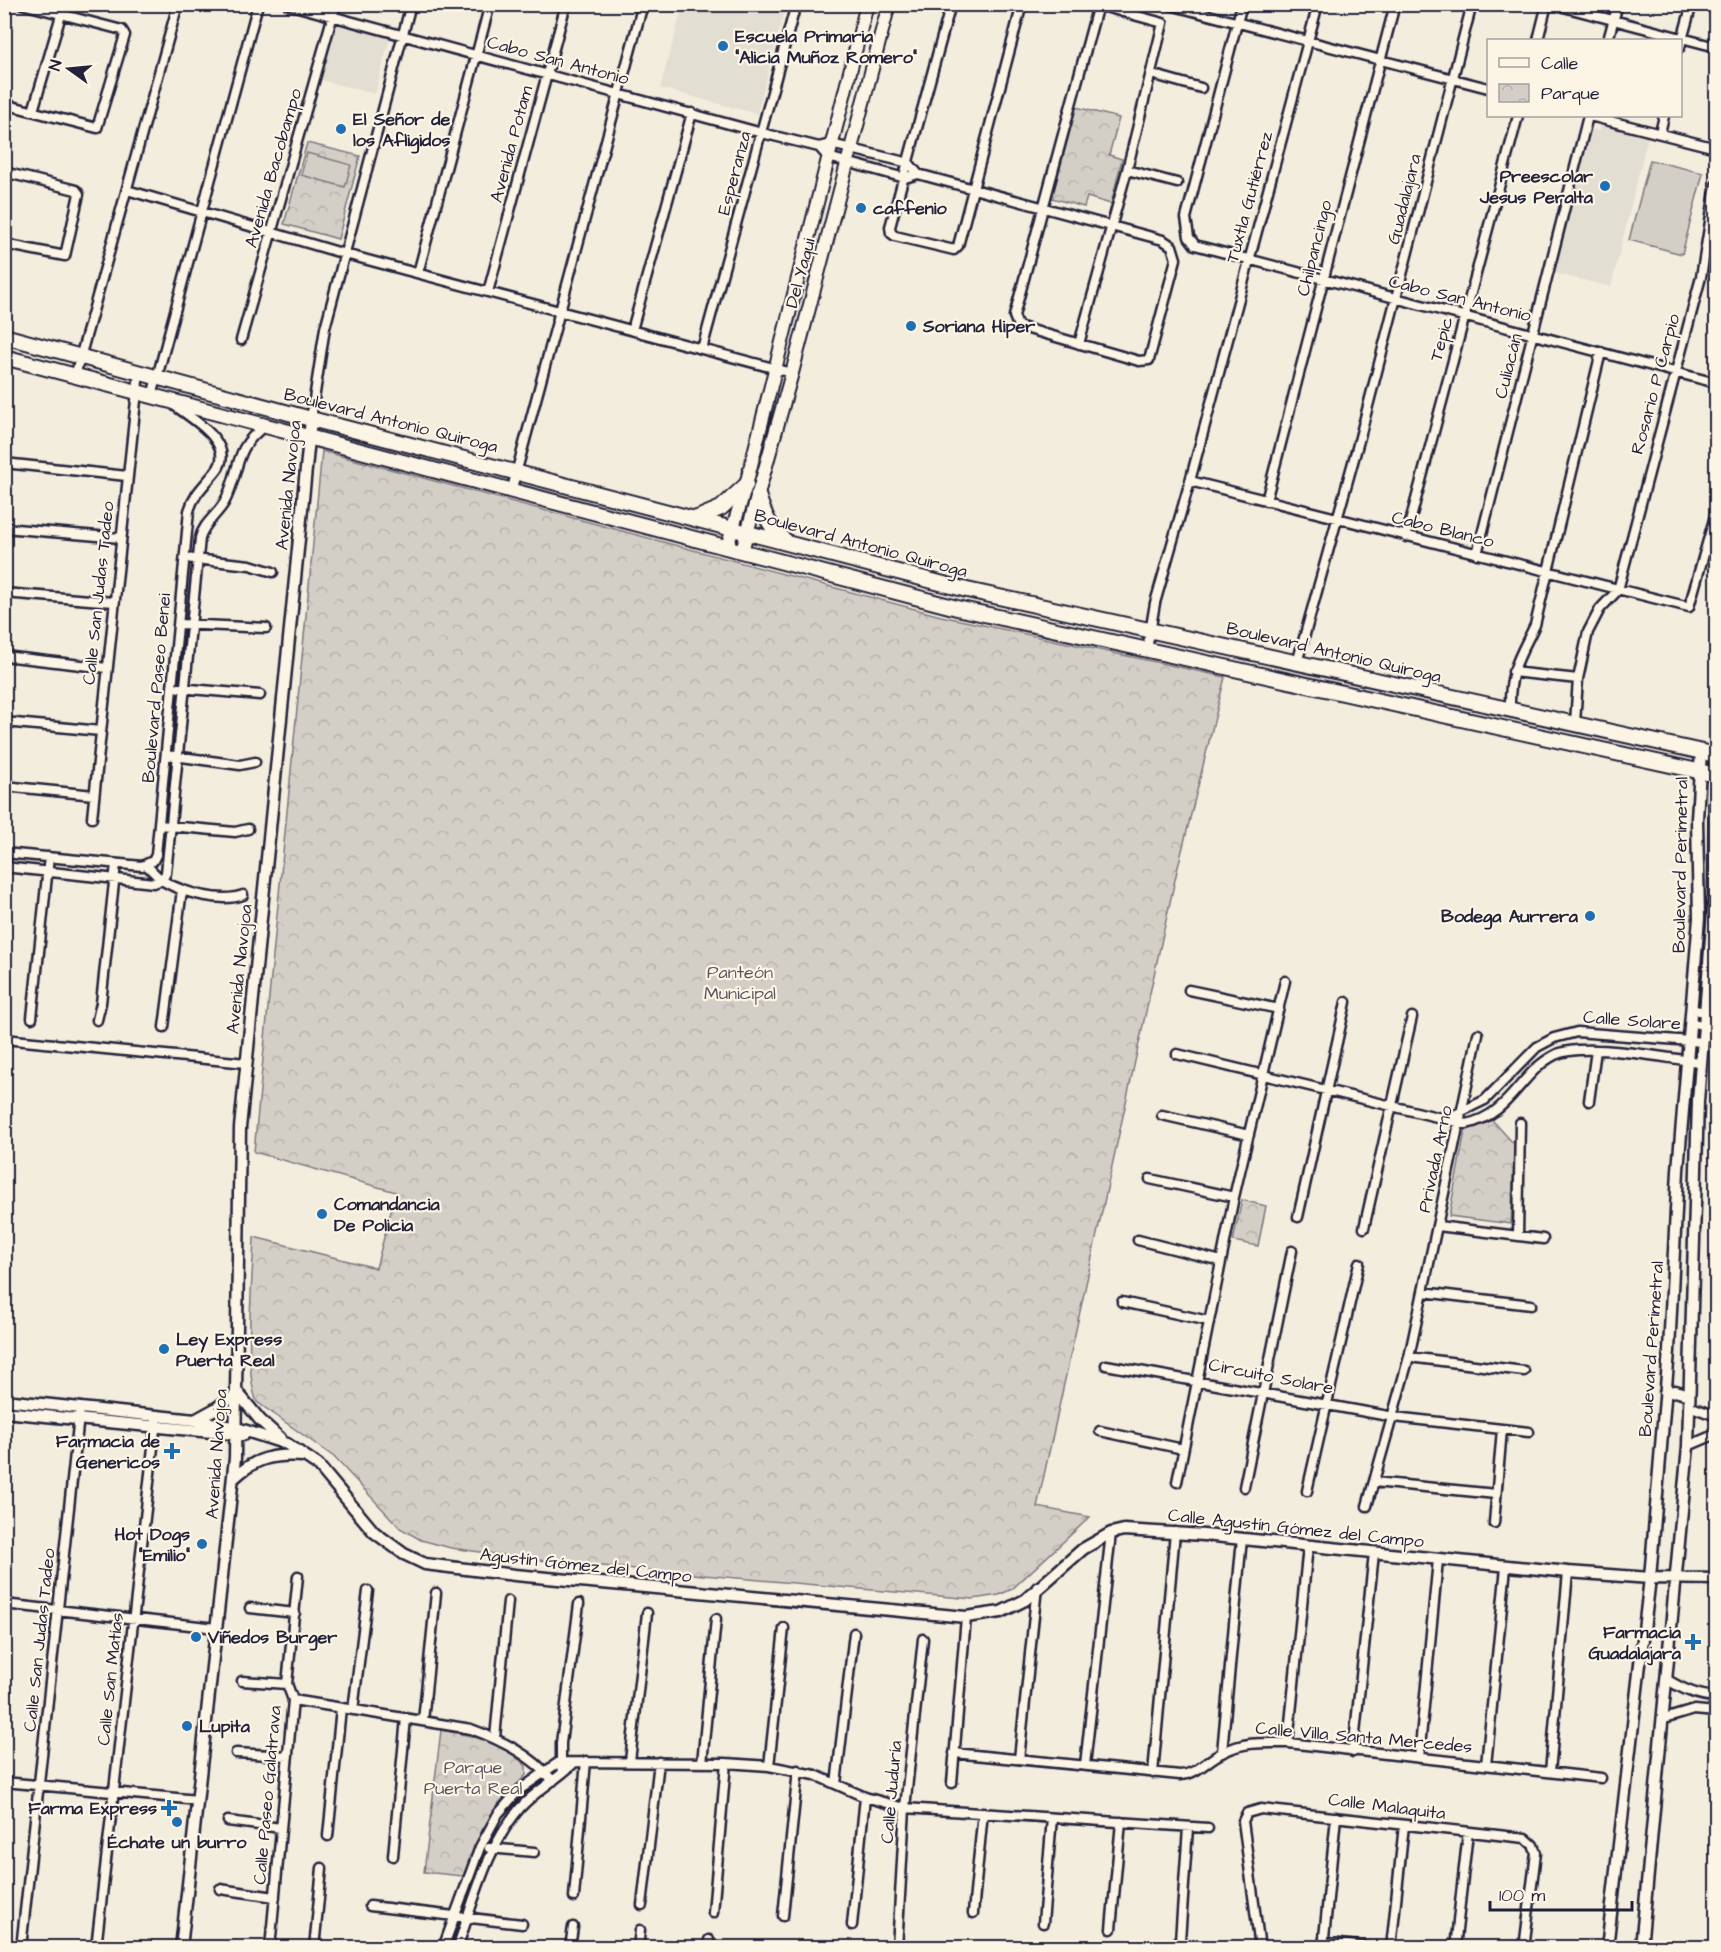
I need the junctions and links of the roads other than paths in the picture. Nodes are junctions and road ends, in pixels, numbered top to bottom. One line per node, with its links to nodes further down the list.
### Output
1 (22, 4): 24 (street)
2 (178, 4): 68 (street)
3 (258, 4): 70 (street)
4 (287, 4): 25 (street, Cabo San Antonio)
5 (336, 4): 25 (street, Avenida Bacobampo)
6 (411, 4): 28 (street, Avenida Navojoa)
7 (490, 4): 36 (street)
8 (566, 4): 39 (street, Avenida Potam)
9 (643, 4): 43 (street)
10 (796, 4): 51 (street, Esperanza)
11 (867, 4): 53 (main road, Del Yaqui)
12 (889, 4): 55 (main road, Del Yaqui)
13 (951, 4): 59 (street)
14 (1022, 4): 67 (street)
15 (1242, 4): 27 (street)
16 (1318, 4): 33 (street, Tuxtla Gutiérrez)
17 (1395, 4): 37 (street, Chilpancingo)
18 (1472, 4): 40 (street, Guadalajara)
19 (1547, 4): 29 (street)
20 (1552, 4): 26 (street)
21 (1618, 4): 26 (street)
22 (1692, 4): 32 (street)
23 (1168, 5): 27 (street)
24 (61, 15): 45 (street); 45 (street)
25 (333, 16): 28 (street, Cabo San Antonio); 72 (street, Avenida Bacobampo)
26 (1613, 21): 30 (street); 31 (street)
27 (1238, 23): 33 (street); 75 (street, Cabo San Antonio)
28 (402, 35): 36 (street, Cabo San Antonio); 74 (street, Avenida Navojoa)
29 (1538, 39)
30 (1608, 39)
31 (1669, 39)
32 (1682, 39)
33 (1308, 40): 37 (street); 75 (street, Tuxtla Gutiérrez)
34 (1682, 43): 35 (street)
35 (1716, 47)
36 (477, 56): 39 (street, Cabo San Antonio); 76 (street)
37 (1380, 60): 40 (street); 77 (street, Chilpancingo)
38 (1151, 74): 41 (street); 60 (street); 69 (street)
39 (547, 75): 43 (street, Cabo San Antonio); 78 (street, Avenida Potam)
40 (1452, 79): 42 (street); 79 (street, Guadalajara)
41 (1201, 88)
42 (1487, 88)
43 (621, 94): 46 (street, Cabo San Antonio); 80 (street)
44 (4, 104): 45 (street)
45 (33, 111)
46 (692, 113): 51 (street, Cabo San Antonio); 82 (street)
47 (1518, 117): 81 (street, Tepic)
48 (1589, 117): 83 (street, Culiacán)
49 (1593, 117): 52 (street)
50 (1664, 117): 52 (street)
51 (762, 133): 53 (street, Cabo San Antonio); 87 (street, Esperanza)
52 (1660, 133): 54 (street)
53 (825, 146): 55 (street, Cabo San Antonio); 56 (main road, Del Yaqui)
54 (1716, 148)
55 (852, 149): 57 (street, Cabo San Antonio); 58 (main road, Del Yaqui)
56 (828, 157): 58 (street); 91 (main road, Del Yaqui)
57 (894, 159): 59 (street, Cabo San Antonio); 62 (street)
58 (848, 162): 62 (street); 93 (main road, Del Yaqui)
59 (909, 163): 63 (street); 64 (street)
60 (1127, 170): 65 (street); 71 (street)
61 (4, 172): 73 (street)
62 (890, 174): 64 (street)
63 (918, 174): 64 (street); 67 (street)
64 (904, 178): 67 (street)
65 (1177, 183)
66 (1716, 185): 94 (street, Rosario P Carpio)
67 (975, 189): 69 (street)
68 (127, 190): 70 (street); 90 (street)
69 (1045, 207): 71 (street); 86 (street)
70 (202, 213): 72 (street); 96 (street)
71 (1112, 224): 86 (street); 86 (street)
72 (273, 233): 74 (street); 85 (street, Avenida Bacobampo)
73 (4, 244)
74 (345, 254): 76 (street); 101 (street, Avenida Navojoa)
75 (1250, 260): 77 (street, Cabo San Antonio); 109 (street, Tuxtla Gutiérrez)
76 (418, 273): 78 (street)
77 (1323, 279): 79 (street, Cabo San Antonio); 113 (street, Chilpancingo)
78 (488, 292): 80 (street)
79 (1396, 300): 81 (street, Cabo San Antonio); 115 (street, Guadalajara)
80 (562, 311): 82 (street); 107 (street)
81 (1464, 316): 83 (street, Cabo San Antonio); 120 (street, Tepic)
82 (632, 330): 87 (street)
83 (1533, 333): 88 (street, Cabo San Antonio); 125 (street, Culiacán)
84 (4, 336): 90 (main road, Boulevard Antonio Quiroga)
85 (241, 340)
86 (1079, 344)
87 (702, 349): 91 (street)
88 (1601, 352): 94 (street, Cabo San Antonio); 128 (street)
89 (4, 357): 95 (main road, Boulevard Antonio Quiroga)
90 (81, 357): 92 (main road, Boulevard Antonio Quiroga); 95 (street)
91 (774, 368): 93 (street); 110 (main road, Del Yaqui)
92 (139, 372): 96 (main road, Boulevard Antonio Quiroga); 98 (street, Calle San Judas Tadeo)
93 (792, 373): 112 (main road, Del Yaqui)
94 (1674, 373): 97 (street, Cabo San Antonio); 130 (street, Rosario P Carpio)
95 (75, 376): 98 (main road, Boulevard Antonio Quiroga)
96 (157, 377): 99 (street); 101 (main road, Boulevard Antonio Quiroga)
97 (1716, 383)
98 (136, 392): 99 (main road, Boulevard Antonio Quiroga); 108 (street, Calle San Judas Tadeo)
99 (152, 396): 100 (main road, Boulevard Antonio Quiroga)
100 (168, 400): 102 (main road, Boulevard Antonio Quiroga); 104 (street)
101 (311, 419): 103 (street, Avenida Navojoa); 107 (main road, Boulevard Antonio Quiroga)
102 (265, 426): 103 (main road, Boulevard Antonio Quiroga); 105 (street, Boulevard Paseo Benei)
103 (309, 438): 111 (main road, Boulevard Antonio Quiroga); 198 (street, Avenida Navojoa)
104 (221, 451): 105 (street); 126 (street, Boulevard Paseo Benei)
105 (238, 457): 127 (street, Boulevard Paseo Benei)
106 (4, 463): 108 (street)
107 (517, 471): 111 (street); 116 (main road, Boulevard Antonio Quiroga)
108 (127, 476): 121 (street, Calle San Judas Tadeo)
109 (1190, 481): 113 (street, Cabo Blanco); 136 (street, Tuxtla Gutiérrez)
110 (746, 485): 116 (main road); 118 (main road, Del Yaqui)
111 (511, 492): 123 (main road, Boulevard Antonio Quiroga)
112 (758, 495): 119 (main road, Del Yaqui); 122 (main road)
113 (1266, 501): 115 (street, Cabo Blanco)
114 (1716, 512): 130 (street, Cabo Blanco)
115 (1338, 518): 120 (street, Cabo Blanco); 139 (street, Guadalajara)
116 (695, 519): 118 (main road, Boulevard Antonio Quiroga)
117 (4, 528): 121 (street)
118 (733, 529): 119 (main road, Boulevard Antonio Quiroga); 123 (main road, Del Yaqui)
119 (747, 532): 122 (main road, Boulevard Antonio Quiroga); 124 (main road, Del Yaqui)
120 (1406, 537): 125 (street, Cabo Blanco)
121 (120, 538): 132 (street, Calle San Judas Tadeo)
122 (790, 544): 136 (main road, Boulevard Antonio Quiroga)
123 (727, 547): 124 (main road, Boulevard Antonio Quiroga)
124 (742, 551): 137 (main road, Boulevard Antonio Quiroga)
125 (1477, 554): 128 (street, Cabo Blanco)
126 (185, 558): 127 (street); 133 (street, Boulevard Paseo Benei)
127 (198, 559): 129 (street); 134 (street, Boulevard Paseo Benei)
128 (1546, 571): 130 (street, Cabo Blanco); 141 (street)
129 (273, 572)
130 (1618, 590): 142 (street)
131 (4, 593): 132 (street)
132 (114, 602): 140 (street, Calle San Judas Tadeo)
133 (179, 624): 134 (street); 143 (street, Boulevard Paseo Benei)
134 (191, 624): 135 (street); 144 (street, Boulevard Paseo Benei)
135 (266, 628)
136 (1149, 628): 137 (street, Tuxtla Gutiérrez); 139 (main road, Boulevard Antonio Quiroga)
137 (1147, 650): 155 (main road, Boulevard Antonio Quiroga)
138 (4, 657): 140 (street)
139 (1297, 663): 146 (main road, Boulevard Antonio Quiroga)
140 (107, 668): 149 (street, Calle San Judas Tadeo)
141 (1513, 672): 142 (street); 146 (street)
142 (1578, 679): 148 (street)
143 (173, 687): 144 (street); 151 (street, Boulevard Paseo Benei)
144 (184, 689): 145 (street); 153 (street, Boulevard Paseo Benei)
145 (260, 694)
146 (1510, 709): 148 (main road, Boulevard Antonio Quiroga)
147 (4, 722): 149 (street)
148 (1575, 723): 150 (main road, Boulevard Antonio Quiroga)
149 (101, 731): 158 (street, Calle San Judas Tadeo)
150 (1701, 751): 152 (main road, Boulevard Antonio Quiroga); 155 (street, Boulevard Perimetral)
151 (167, 755): 153 (street); 160 (street, Boulevard Paseo Benei)
152 (1716, 755): 156 (street, Boulevard Perimetral)
153 (179, 756): 154 (street); 161 (street, Boulevard Paseo Benei)
154 (255, 762)
155 (1698, 772): 156 (main road, Boulevard Antonio Quiroga); 177 (street, Boulevard Perimetral)
156 (1715, 775): 178 (street, Boulevard Perimetral)
157 (4, 786): 158 (street)
158 (94, 795): 159 (street, Calle San Judas Tadeo)
159 (92, 818)
160 (159, 825): 161 (street); 166 (street, Boulevard Paseo Benei)
161 (173, 825): 162 (street); 170 (street, Boulevard Paseo Benei)
162 (248, 829)
163 (4, 853): 164 (street)
164 (50, 857): 165 (street); 168 (street)
165 (116, 864): 166 (street); 169 (street)
166 (147, 866): 170 (street)
167 (4, 867): 168 (street)
168 (48, 872): 169 (street); 180 (street)
169 (115, 880): 170 (street); 181 (street)
170 (162, 880): 171 (street)
171 (182, 890): 172 (street); 184 (street)
172 (243, 895)
173 (1285, 981): 176 (street, Circuito Solare)
174 (1189, 990): 176 (street)
175 (1346, 1002): 202 (street)
176 (1279, 1009): 199 (street, Circuito Solare)
177 (1690, 1009): 178 (street); 182 (street, Boulevard Perimetral)
178 (1711, 1014): 183 (street, Boulevard Perimetral)
179 (1412, 1017): 204 (street)
180 (32, 1018)
181 (97, 1020)
182 (1689, 1022): 183 (street); 190 (street, Boulevard Perimetral)
183 (1704, 1026): 185 (street); 191 (street, Boulevard Perimetral)
184 (164, 1027)
185 (1716, 1029)
186 (1478, 1034): 205 (street, Privada Arno)
187 (1566, 1034): 188 (street, Calle Solare); 193 (street); 200 (street, Calle Solare)
188 (1627, 1036): 190 (street, Calle Solare); 194 (street)
189 (4, 1039): 198 (street)
190 (1688, 1041): 191 (street, Calle Solare); 196 (street, Boulevard Perimetral)
191 (1702, 1042): 197 (street, Boulevard Perimetral)
192 (1596, 1050): 193 (street, Calle Solare); 194 (street, Calle Solare); 203 (street)
193 (1569, 1051): 201 (street, Calle Solare)
194 (1625, 1053): 196 (street, Calle Solare)
195 (1177, 1054): 199 (street)
196 (1686, 1061): 197 (street, Calle Solare); 211 (street, Boulevard Perimetral)
197 (1701, 1062): 213 (street, Boulevard Perimetral)
198 (246, 1063): 233 (street, Avenida Navojoa)
199 (1263, 1077): 202 (street); 210 (street, Circuito Solare)
200 (1507, 1080): 201 (street); 205 (street, Calle Solare)
201 (1519, 1090): 209 (street, Calle Solare)
202 (1327, 1092): 204 (street); 215 (street)
203 (1589, 1101)
204 (1393, 1107): 207 (street); 217 (street)
205 (1462, 1113): 207 (street, Calle Solare); 209 (street, Privada Arno)
206 (1162, 1115): 210 (street)
207 (1446, 1119): 209 (street)
208 (1520, 1123): 218 (street)
209 (1459, 1124): 216 (street, Privada Arno)
210 (1249, 1135): 214 (street, Circuito Solare)
211 (1678, 1170): 213 (street); 234 (street, Boulevard Perimetral)
212 (1150, 1179): 214 (street)
213 (1694, 1187): 236 (street, Boulevard Perimetral)
214 (1234, 1197): 222 (street, Circuito Solare)
215 (1298, 1217)
216 (1438, 1226): 218 (street); 224 (street, Privada Arno)
217 (1364, 1228)
218 (1518, 1236): 219 (street)
219 (1543, 1239)
220 (1138, 1240): 222 (street)
221 (1292, 1251): 232 (street)
222 (1221, 1261): 227 (street, Circuito Solare)
223 (1359, 1263): 237 (street)
224 (1424, 1292): 226 (street); 228 (street)
225 (1122, 1302): 227 (street)
226 (1531, 1305)
227 (1209, 1321): 231 (street, Circuito Solare)
228 (1409, 1357): 230 (street); 242 (street)
229 (1106, 1365): 231 (street)
230 (1524, 1371)
231 (1197, 1380): 232 (street, Circuito Solare); 253 (street)
232 (1261, 1391): 237 (street, Circuito Solare); 258 (street)
233 (238, 1393): 243 (street); 248 (street, Avenida Navojoa); 251 (street)
234 (1665, 1394): 236 (street); 272 (street, Boulevard Perimetral)
235 (5, 1400): 238 (street); 239 (street)
236 (1689, 1400): 241 (street); 252 (street, Boulevard Perimetral)
237 (1328, 1404): 242 (street, Circuito Solare); 259 (street)
238 (80, 1407): 240 (street); 244 (street, Calle San Judas Tadeo)
239 (5, 1412): 244 (street)
240 (157, 1415): 243 (street); 245 (street, Calle San Matías)
241 (1716, 1416)
242 (1394, 1417): 246 (street, Circuito Solare); 257 (street)
243 (195, 1420): 248 (street)
244 (79, 1421): 245 (street); 282 (street, Calle San Judas Tadeo)
245 (156, 1428): 248 (street); 286 (street, Calle San Matías)
246 (1502, 1429): 249 (street, Circuito Solare); 260 (street)
247 (1100, 1431): 253 (street)
248 (237, 1432): 251 (street, Agustín Gómez del Campo); 255 (street, Avenida Navojoa)
249 (1529, 1432)
250 (1716, 1434): 252 (street)
251 (287, 1444): 254 (street, Agustín Gómez del Campo)
252 (1688, 1446): 273 (street, Boulevard Perimetral)
253 (1183, 1449): 256 (street)
254 (308, 1457): 255 (street); 285 (street, Agustín Gómez del Campo)
255 (234, 1478): 288 (street, Avenida Navojoa)
256 (1177, 1482)
257 (1374, 1482): 260 (street); 261 (street)
258 (1244, 1487)
259 (1307, 1491)
260 (1496, 1494): 262 (street)
261 (1367, 1506)
262 (1494, 1523)
263 (1175, 1532): 264 (street, Calle Agustín Gómez del Campo); 265 (street, Calle Agustín Gómez del Campo); 327 (street)
264 (1111, 1533): 275 (street, Calle Agustín Gómez del Campo); 321 (street)
265 (1242, 1538): 266 (street, Calle Agustín Gómez del Campo); 307 (street)
266 (1308, 1546): 267 (street, Calle Agustín Gómez del Campo); 306 (street)
267 (1374, 1553): 268 (street, Calle Agustín Gómez del Campo); 308 (street)
268 (1438, 1560): 269 (street, Calle Agustín Gómez del Campo); 312 (street)
269 (1506, 1567): 270 (street, Calle Agustín Gómez del Campo); 322 (street)
270 (1568, 1572): 272 (street, Calle Agustín Gómez del Campo); 326 (street)
271 (298, 1576): 283 (street, Calle Paseo Galatrava)
272 (1650, 1578): 273 (street, Calle Agustín Gómez del Campo); 388 (street, Boulevard Perimetral)
273 (1677, 1579): 274 (street, Calle Agustín Gómez del Campo); 292 (street, Boulevard Perimetral)
274 (1716, 1579)
275 (1037, 1587): 285 (street, Calle Agustín Gómez del Campo); 313 (street)
276 (368, 1591): 299 (street)
277 (436, 1593): 304 (street)
278 (508, 1601): 305 (street)
279 (4, 1604): 282 (street)
280 (579, 1604): 316 (street)
281 (250, 1608): 283 (street)
282 (58, 1611): 286 (street); 334 (street, Calle San Judas Tadeo)
283 (295, 1613): 294 (street, Calle Paseo Galatrava)
284 (647, 1613): 315 (street)
285 (966, 1617): 309 (street)
286 (133, 1618): 288 (street); 335 (street, Calle San Matías)
287 (716, 1619): 320 (street)
288 (216, 1628): 337 (street, Avenida Navojoa)
289 (784, 1628): 323 (street)
290 (854, 1633): 333 (street)
291 (923, 1639): 338 (street, Calle Juduría)
292 (1665, 1679): 295 (street); 303 (street, Boulevard Perimetral)
293 (242, 1680): 294 (street)
294 (287, 1684): 297 (street, Calle Paseo Galatrava)
295 (1701, 1696): 296 (street); 300 (street)
296 (1716, 1697)
297 (293, 1700): 298 (street); 311 (street, Calle Paseo Galatrava)
298 (341, 1708): 299 (street); 349 (street)
299 (352, 1710): 302 (street)
300 (1701, 1710): 301 (street); 303 (street)
301 (1716, 1712)
302 (406, 1718): 304 (street); 353 (street)
303 (1664, 1719): 389 (street, Boulevard Perimetral)
304 (423, 1720): 305 (street)
305 (495, 1738): 324 (street)
306 (1288, 1743): 307 (street, Calle Villa Santa Mercedes); 308 (street, Calle Villa Santa Mercedes)
307 (1222, 1752): 327 (street, Calle Villa Santa Mercedes)
308 (1353, 1752): 312 (street, Calle Villa Santa Mercedes)
309 (954, 1753): 313 (street, Calle Villa Santa Mercedes); 332 (street)
310 (236, 1754): 311 (street)
311 (288, 1756): 345 (street, Calle Paseo Galatrava)
312 (1419, 1758): 322 (street, Calle Villa Santa Mercedes)
313 (1019, 1759): 321 (street, Calle Villa Santa Mercedes)
314 (586, 1761): 315 (street); 319 (street); 357 (street)
315 (630, 1761): 317 (street)
316 (559, 1762): 319 (street); 324 (street); 328 (street)
317 (659, 1762): 320 (street); 358 (street)
318 (726, 1762): 320 (street); 323 (street); 360 (street)
319 (574, 1763): 328 (street)
320 (702, 1763)
321 (1085, 1765): 327 (street, Calle Villa Santa Mercedes)
322 (1486, 1765): 326 (street, Calle Villa Santa Mercedes)
323 (769, 1766): 325 (street)
324 (544, 1770): 330 (street); 350 (street)
325 (798, 1770): 333 (street); 364 (street)
326 (1550, 1772): 329 (street, Calle Villa Santa Mercedes)
327 (1153, 1773)
328 (564, 1774): 330 (street)
329 (1600, 1778)
330 (553, 1781): 351 (street)
331 (4, 1782): 334 (street)
332 (952, 1783)
333 (836, 1784): 336 (street)
334 (40, 1785): 335 (street); 373 (street, Calle San Judas Tadeo)
335 (115, 1793): 337 (street); 374 (street, Calle San Matías)
336 (865, 1797): 338 (street); 367 (street)
337 (198, 1800): 375 (street, Avenida Navojoa)
338 (905, 1809): 339 (street); 382 (street, Calle Juduría)
339 (982, 1812): 341 (street); 361 (street)
340 (1336, 1817): 344 (street, Calle Malaquita); 372 (street); 383 (street, Calle Malaquita)
341 (1052, 1818): 343 (street); 365 (street)
342 (228, 1821): 345 (street)
343 (1121, 1822): 346 (street); 369 (street)
344 (1404, 1825): 348 (street, Calle Malaquita); 385 (street)
345 (281, 1828): 356 (street, Calle Paseo Galatrava)
346 (1188, 1828): 347 (street); 371 (street)
347 (1208, 1828)
348 (1468, 1832): 386 (street); 387 (street, Calle Malaquita)
349 (328, 1836)
350 (480, 1847): 351 (street); 362 (street)
351 (494, 1848): 352 (street); 363 (street)
352 (534, 1852)
353 (393, 1856)
354 (322, 1868): 377 (street)
355 (220, 1889): 356 (street)
356 (275, 1897): 376 (street, Calle Paseo Galatrava)
357 (574, 1897)
358 (642, 1905)
359 (370, 1906): 362 (street)
360 (713, 1913)
361 (973, 1913)
362 (453, 1916): 363 (street); 378 (street)
363 (468, 1917): 366 (street); 379 (street)
364 (783, 1917)
365 (1042, 1923)
366 (522, 1924)
367 (852, 1925)
368 (573, 1927): 380 (street)
369 (1111, 1929)
370 (640, 1930): 381 (street)
371 (1180, 1940)
372 (1323, 1945): 384 (street)
373 (21, 1947)
374 (96, 1947)
375 (181, 1947)
376 (270, 1947)
377 (314, 1947)
378 (443, 1947)
379 (457, 1947)
380 (570, 1947)
381 (638, 1947)
382 (897, 1947)
383 (1260, 1947)
384 (1374, 1947)
385 (1391, 1947)
386 (1455, 1947)
387 (1524, 1947)
388 (1607, 1947)
389 (1641, 1947)

